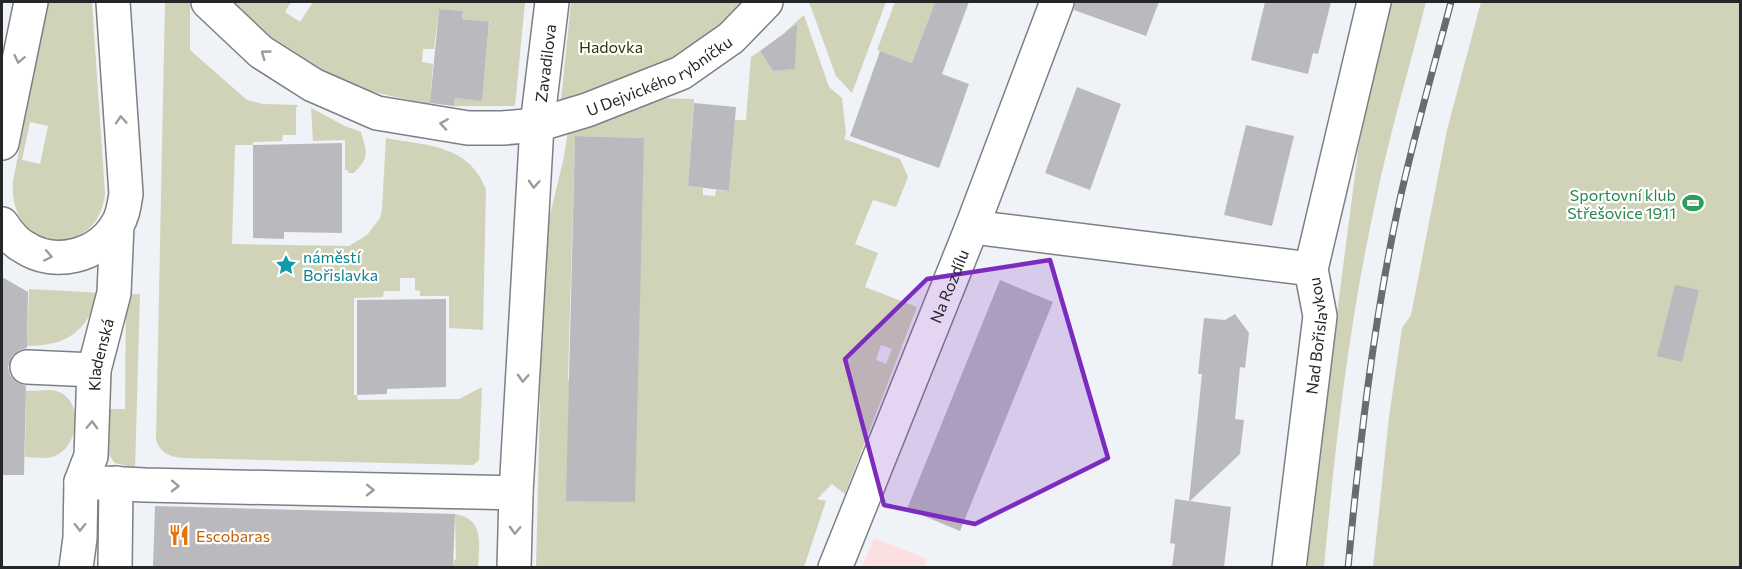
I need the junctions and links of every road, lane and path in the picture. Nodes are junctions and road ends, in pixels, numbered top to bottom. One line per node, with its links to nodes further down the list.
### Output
1 (31, 2): 9 (street, one-way to 9)
2 (113, 2): 11 (street, one-way to 2)
3 (208, 2): 8 (street, one-way to 3)
4 (552, 2): 8 (street, Zavadilova)
5 (766, 2): 8 (street, U Dejvického rybníčku)
6 (1057, 2): 12 (street, Na Rozdílu)
7 (1374, 2): 13 (street, Nad Bořislavkou)
8 (537, 125): 18 (street, one-way to 18)
9 (2, 143)
10 (2, 224): 11 (street, one-way to 11)
11 (117, 225): 15 (street, Kladenská)
12 (972, 227): 13 (street); 22 (street, Na Rozdílu)
13 (1311, 269): 23 (street, Nad Bořislavkou)
14 (27, 367): 15 (street)
15 (94, 370): 16 (street, Kladenská, one-way to 15)
16 (81, 482): 17 (street); 19 (street, Kladenská, one-way to 19)
17 (116, 483): 18 (street, one-way to 18); 20 (street)
18 (516, 493): 21 (street, one-way to 21)
19 (76, 567)
20 (115, 567)
21 (514, 567)
22 (834, 567)
23 (1289, 567)

